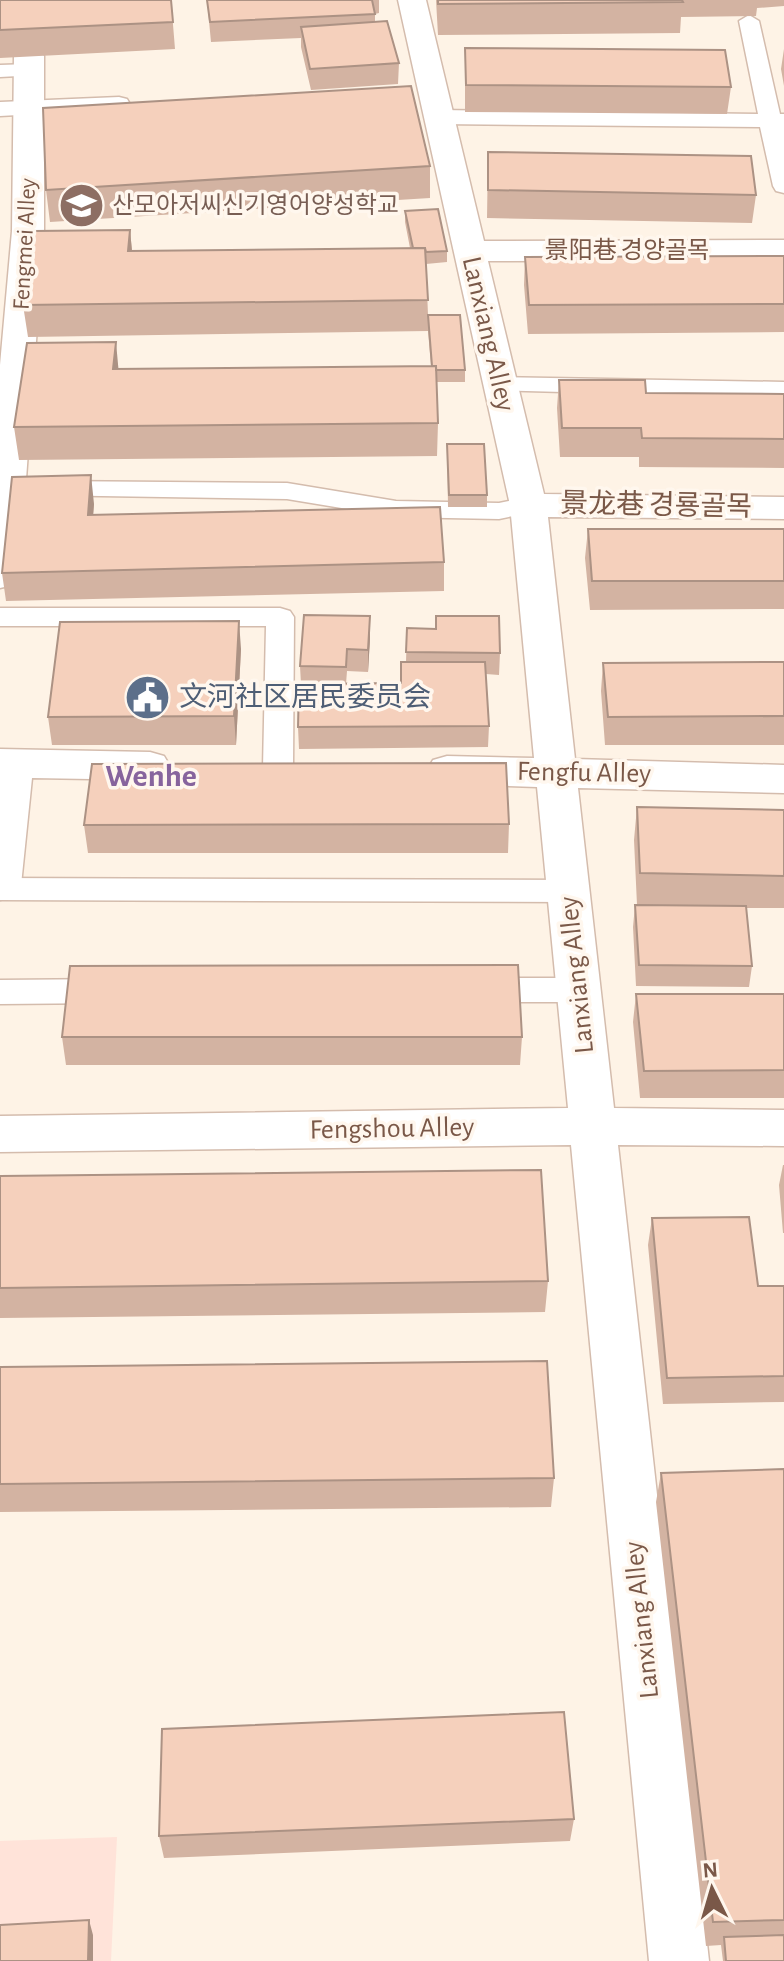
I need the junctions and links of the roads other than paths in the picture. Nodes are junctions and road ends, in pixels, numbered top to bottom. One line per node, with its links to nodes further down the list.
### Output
1 (412, 0): 4 (street, Lanxiang Alley)
2 (749, 21): 7 (lane)
3 (19, 66): 6 (street, Fengmei Alley)
4 (430, 102): 7 (lane); 10 (street, Lanxiang Alley)
5 (137, 104): 6 (lane)
6 (14, 108): 13 (street, Fengmei Alley)
7 (777, 120): 8 (lane)
8 (784, 186)
9 (784, 250): 10 (street, 景阳巷 경양골목)
10 (469, 251): 11 (street, Lanxiang Alley)
11 (500, 385): 12 (lane); 14 (street, Lanxiang Alley)
12 (784, 390)
13 (9, 489): 14 (lane); 16 (street, Fengmei Alley)
14 (528, 505): 15 (street, 景龙巷 경룡골목); 22 (street, Lanxiang Alley)
15 (784, 508)
16 (0, 576)
17 (0, 617): 20 (lane)
18 (6, 764): 19 (street); 24 (street)
19 (184, 766)
20 (278, 768)
21 (417, 769): 22 (street, Fengfu Alley)
22 (556, 771): 23 (street, Fengfu Alley); 25 (street, Lanxiang Alley)
23 (784, 779)
24 (0, 887): 25 (lane)
25 (568, 891): 27 (street, Lanxiang Alley)
26 (453, 990): 27 (lane)
27 (578, 990): 30 (street, Lanxiang Alley)
28 (141, 991): 29 (lane)
29 (0, 992)
30 (592, 1126): 31 (street, Fengshou Alley); 32 (street, Fengshou Alley); 33 (street, Lanxiang Alley)
31 (784, 1128)
32 (0, 1134)
33 (679, 1961)

